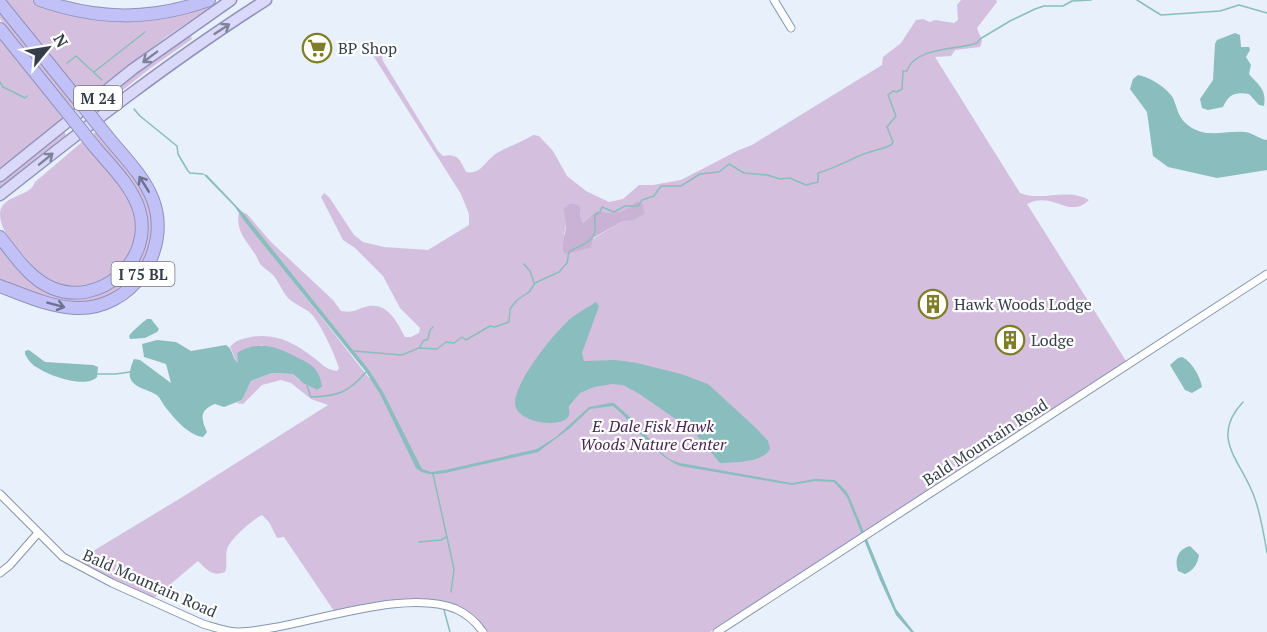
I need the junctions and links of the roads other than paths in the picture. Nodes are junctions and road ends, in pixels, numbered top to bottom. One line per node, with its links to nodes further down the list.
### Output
1 (40, 0): 2 (highway)
2 (209, 0)
3 (231, 0): 7 (main road, M 24)
4 (266, 0): 10 (main road, M 24, one-way to 4)
5 (774, 0): 8 (street)
6 (0, 3): 15 (highway, I 75 BL, one-way to 6, bridge)
7 (198, 23): 10 (main road); 11 (main road, M 24, one-way to 11)
8 (791, 28)
9 (0, 29): 13 (highway, bridge)
10 (202, 42): 12 (main road, M 24, one-way to 10)
11 (0, 176)
12 (0, 195)
13 (0, 237)
14 (1267, 274): 20 (street, Bald Mountain Road)
15 (0, 286)
16 (0, 494): 17 (street, Bald Mountain Road)
17 (38, 532): 18 (street); 19 (street, Bald Mountain Road)
18 (0, 573)
19 (483, 632)
20 (717, 632)

